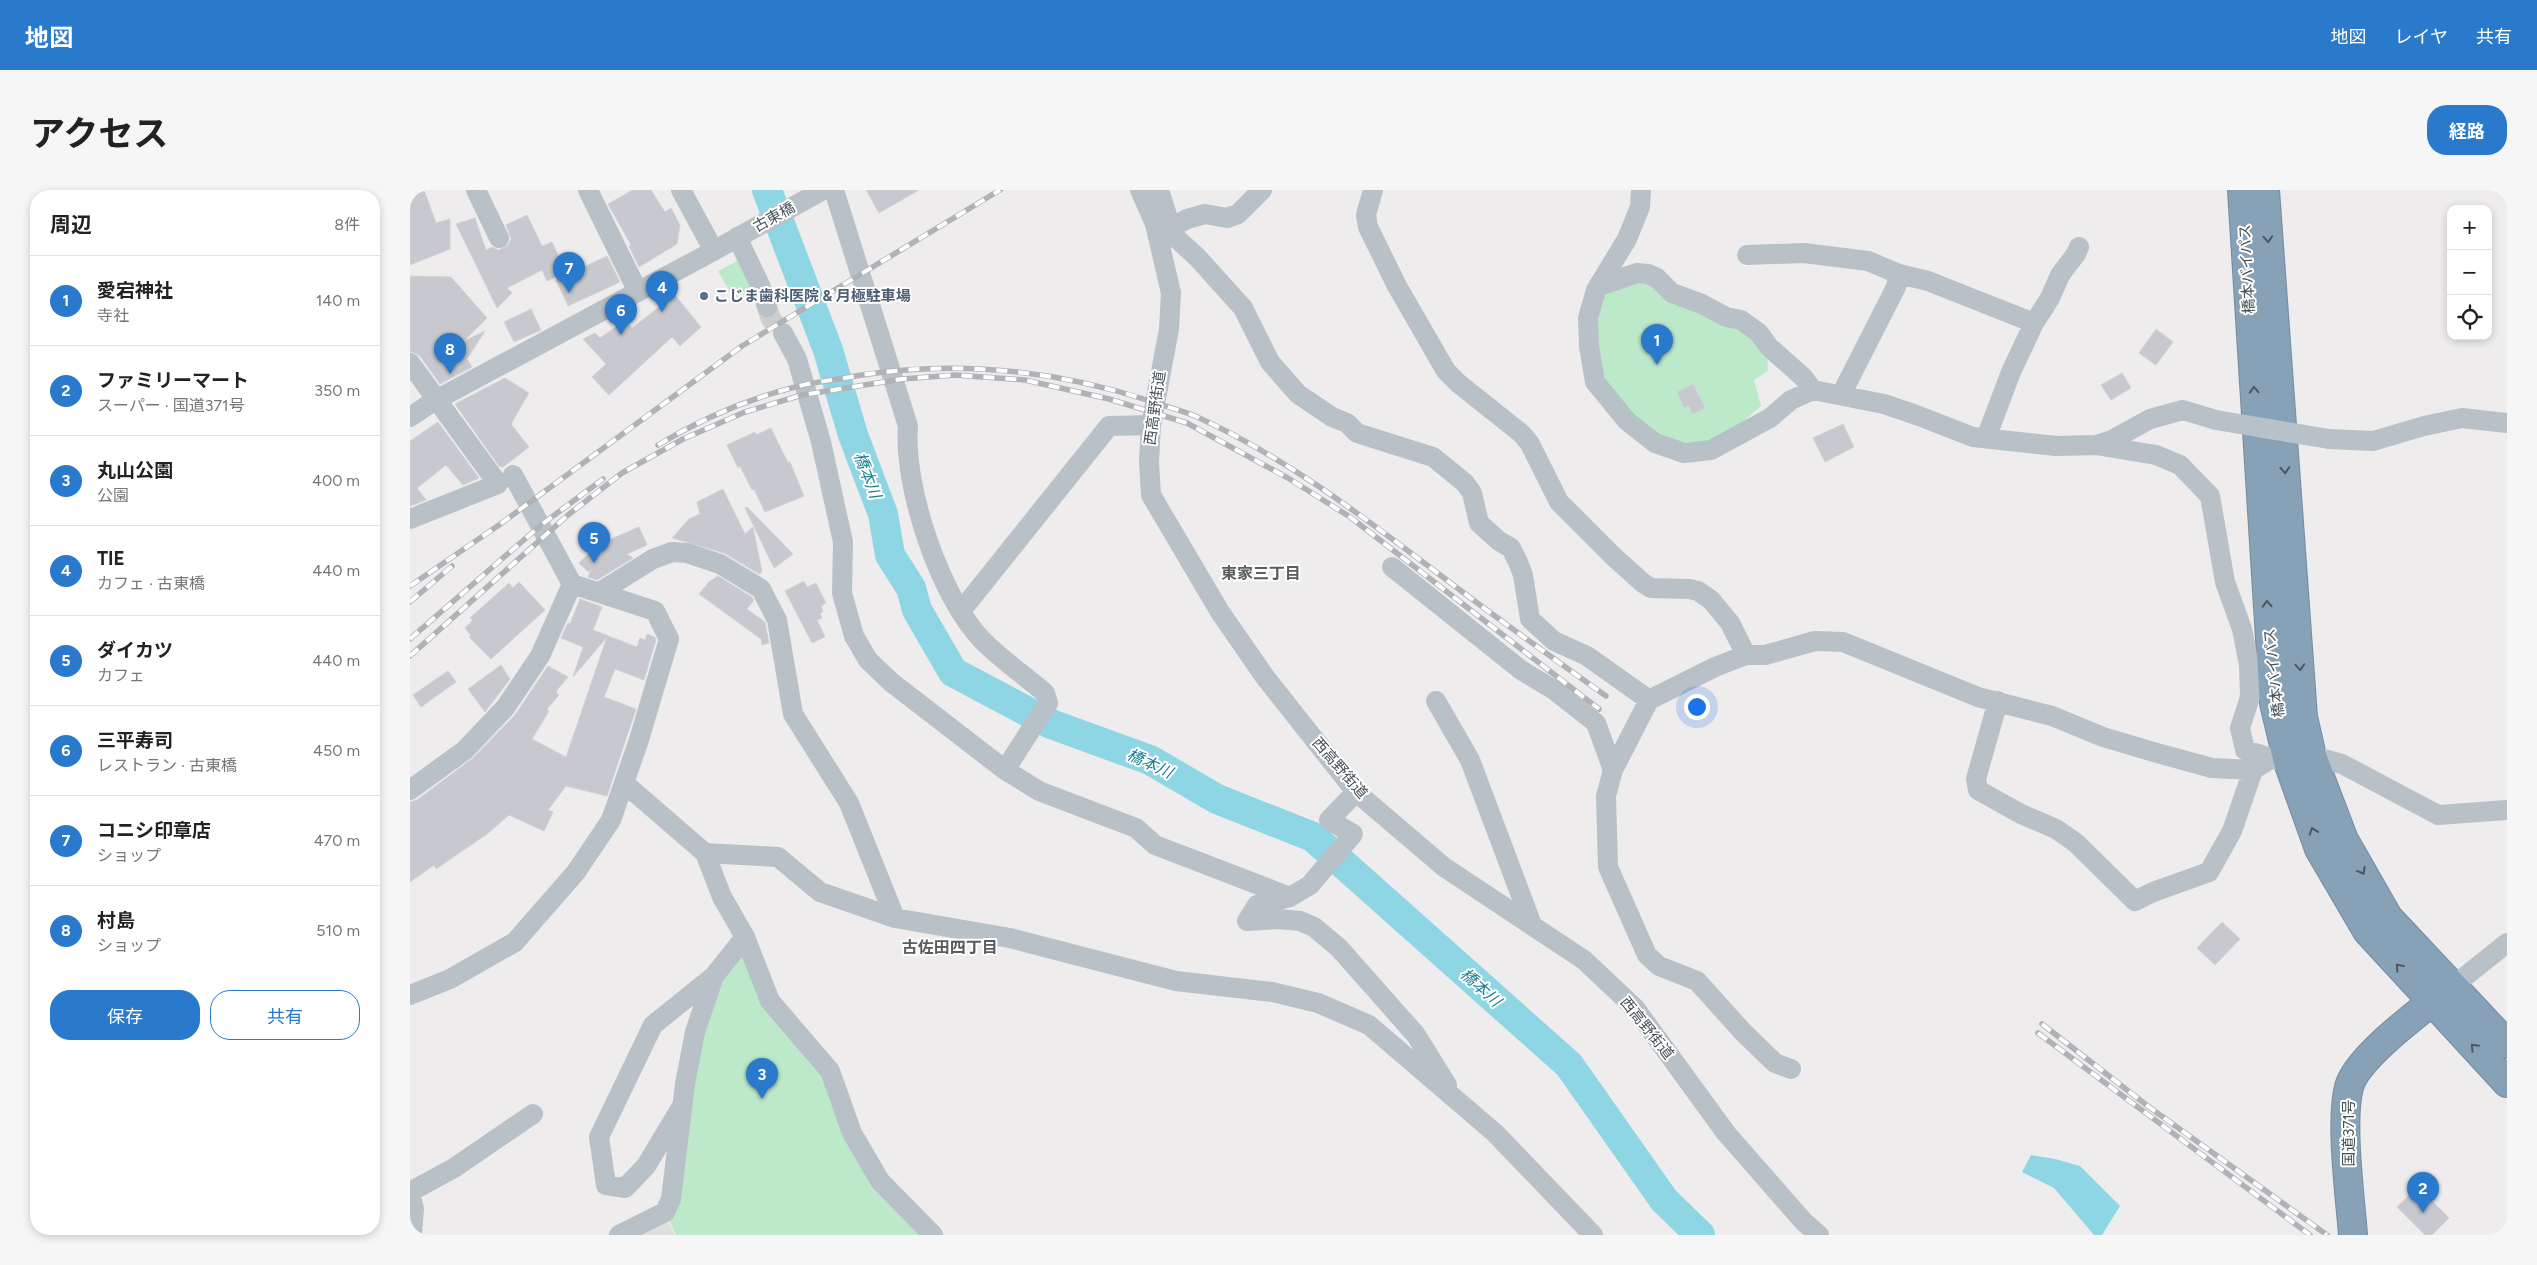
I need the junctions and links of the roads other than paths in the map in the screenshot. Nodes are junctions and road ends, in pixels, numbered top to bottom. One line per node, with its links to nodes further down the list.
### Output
1 (476, 190): 15 (street)
2 (588, 190): 21 (street)
3 (681, 190): 17 (street)
4 (834, 190): 39 (street)
5 (1140, 190): 13 (street, 西高野街道)
6 (1158, 190): 13 (street)
7 (1262, 190): 13 (street)
8 (1373, 190): 40 (street)
9 (1641, 190): 20 (street)
10 (2242, 190): 44 (highway, 橋本バイパス, one-way to 10)
11 (2265, 190): 44 (highway, 橋本バイパス, one-way to 44)
12 (816, 194): 14 (street, 古東橋)
13 (1161, 228): 31 (street, 西高野街道); 41 (street)
14 (737, 237): 17 (street, 古東橋); 22 (street)
15 (499, 238)
16 (2079, 247): 23 (street)
17 (714, 251): 21 (street, 古東橋)
18 (1747, 255): 19 (street)
19 (1899, 274): 23 (street); 27 (street)
20 (1602, 282): 26 (street); 26 (street)
21 (638, 292): 28 (street, 古東橋)
22 (767, 307)
23 (2034, 323): 32 (street)
24 (783, 333): 45 (street)
25 (410, 363): 28 (street)
26 (1813, 390): 27 (street)
27 (1841, 395): 32 (street)
28 (435, 400): 29 (street, 古東橋); 35 (street)
29 (410, 417)
30 (2507, 423): 33 (street, bridge)
31 (1151, 425): 39 (street); 50 (street, 西高野街道)
32 (1986, 438): 33 (street)
33 (2096, 445): 44 (street)
34 (513, 475): 37 (street)
35 (410, 519)
36 (1392, 567): 46 (street)
37 (572, 584): 38 (street); 49 (street)
38 (600, 592): 48 (street); 54 (street)
39 (961, 611): 45 (street)
40 (1746, 655): 41 (street); 43 (street)
41 (1649, 700): 46 (street)
42 (1436, 701): 55 (street)
43 (1998, 701): 47 (street); 47 (street)
44 (2291, 759): 47 (street); 51 (street); 59 (highway, 橋本バイパス, one-way to 59); 61 (highway, 橋本バイパス, one-way to 44)
45 (1005, 770): 53 (street)
46 (1613, 770): 63 (street)
47 (2253, 770)
48 (624, 783): 52 (street); 60 (street)
49 (410, 790)
50 (1356, 792): 53 (street); 55 (street, 西高野街道)
51 (2507, 810)
52 (705, 853): 54 (street); 56 (street)
53 (1290, 897): 65 (street)
54 (895, 918): 65 (street)
55 (1532, 925): 73 (street, 西高野街道)
56 (745, 937): 58 (street); 71 (street)
57 (2507, 943): 59 (street)
58 (714, 976): 66 (street); 66 (street)
59 (2453, 986): 61 (highway, 国道371号); 62 (highway, 橋本バイパス)
60 (410, 995)
61 (2432, 1003): 64 (highway, 橋本バイパス, one-way to 61); 74 (highway, 国道371号)
62 (2507, 1044)
63 (1791, 1068)
64 (2507, 1083)
65 (1454, 1097): 72 (street)
66 (682, 1106): 70 (street)
67 (533, 1114): 68 (street)
68 (410, 1193): 69 (street)
69 (412, 1235)
70 (618, 1235)
71 (933, 1235)
72 (1593, 1235)
73 (1819, 1235)
74 (2353, 1235)

